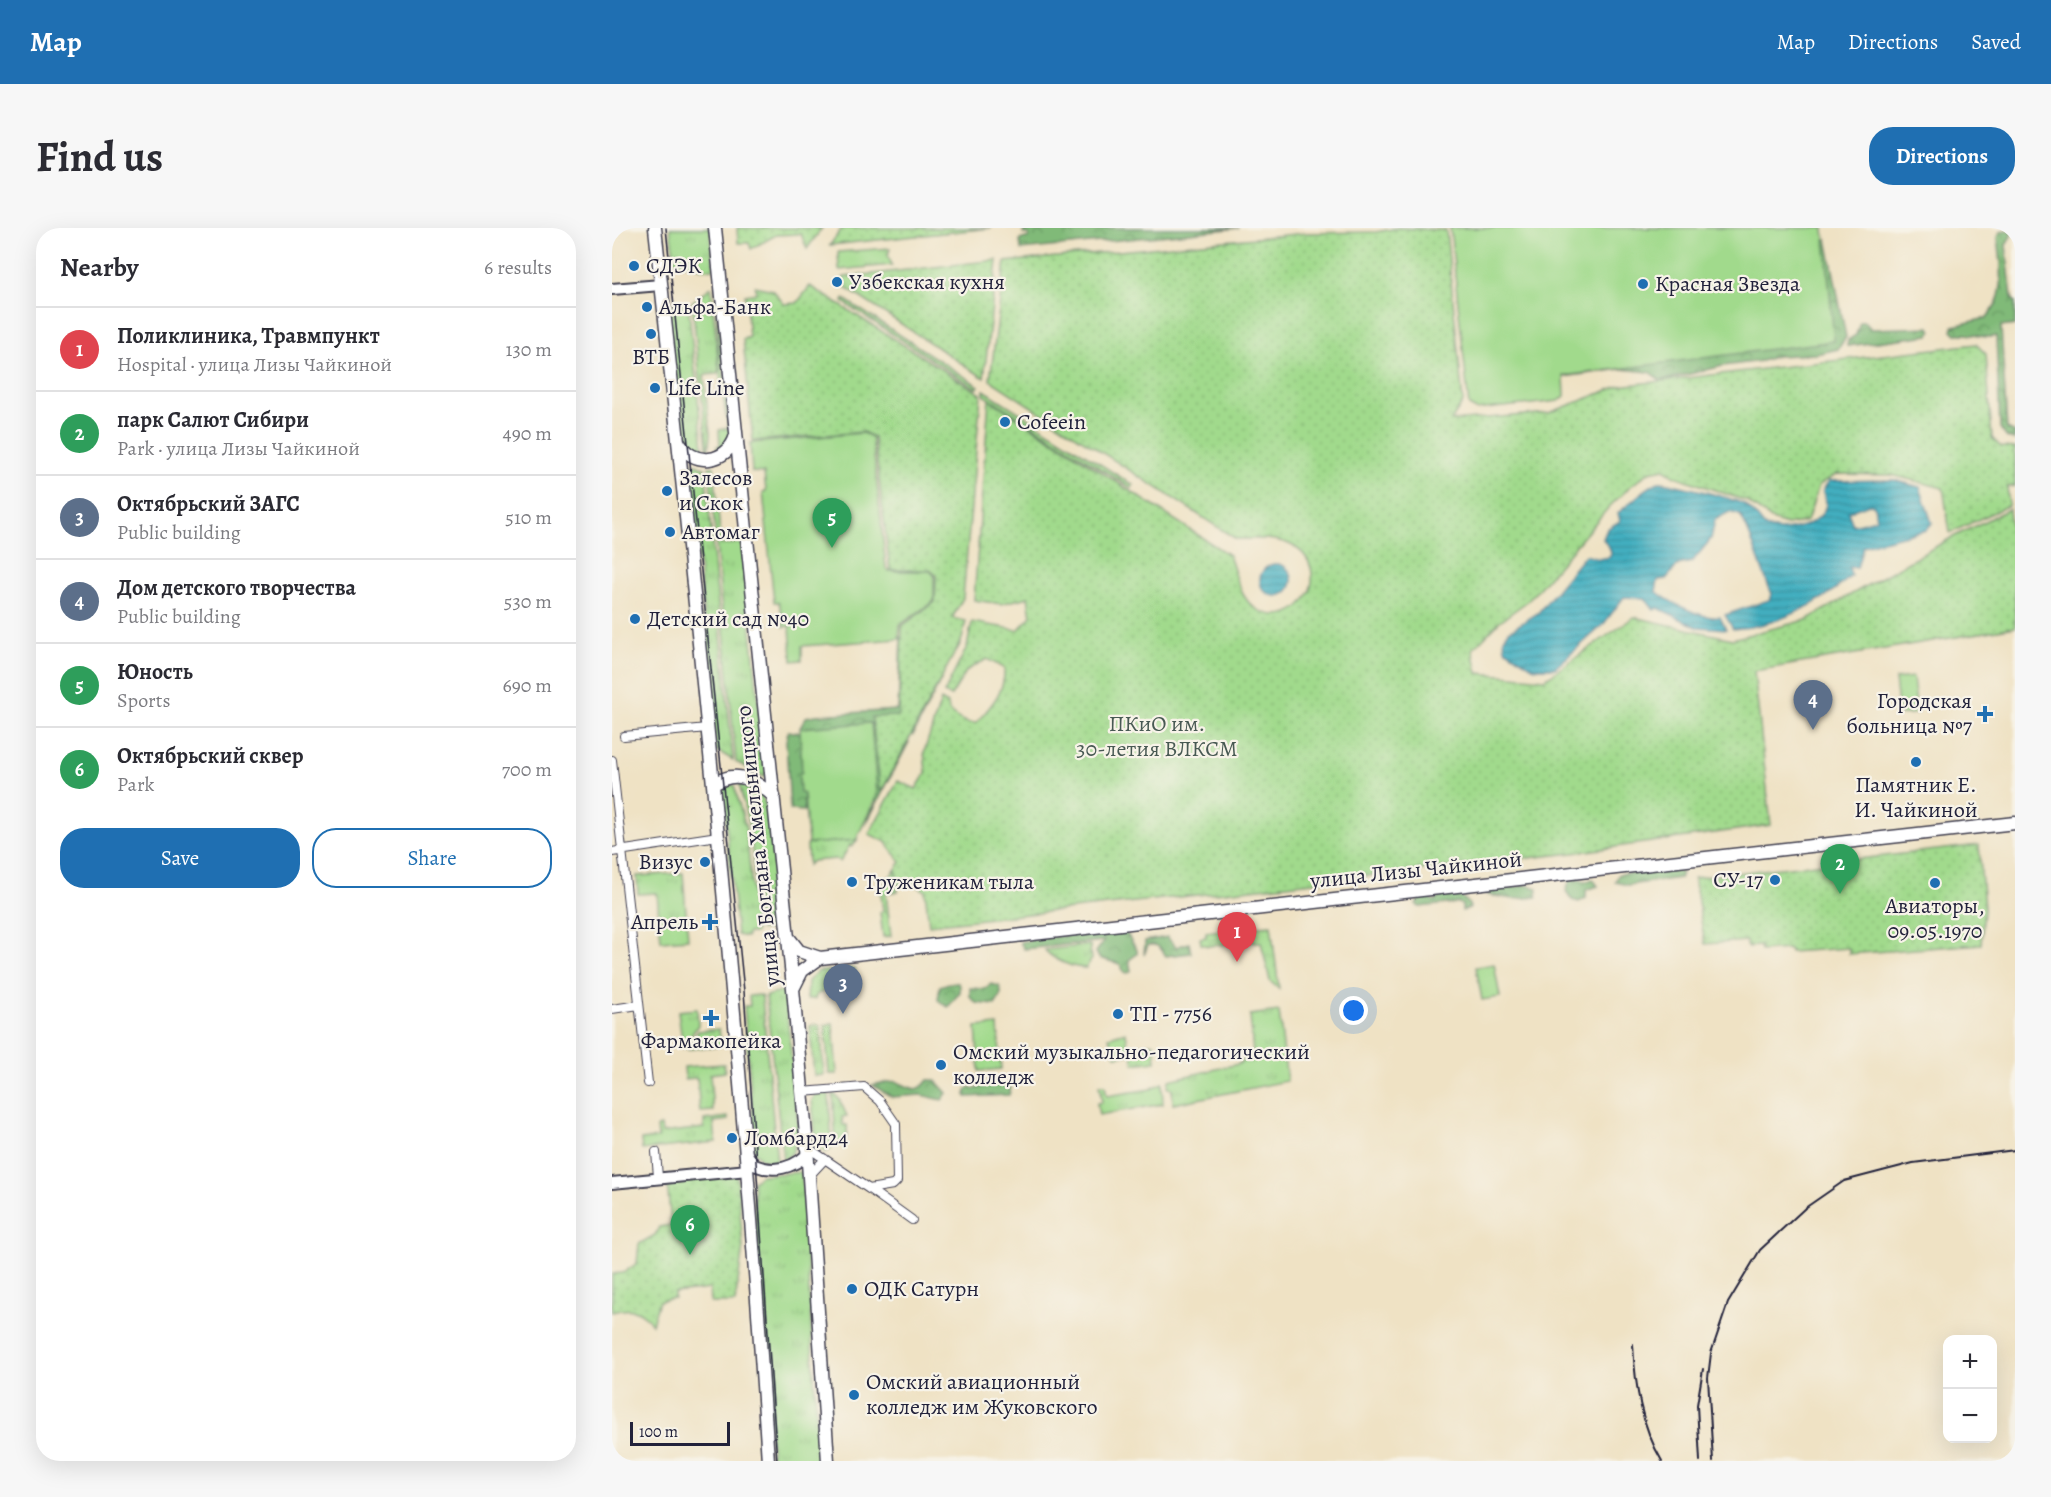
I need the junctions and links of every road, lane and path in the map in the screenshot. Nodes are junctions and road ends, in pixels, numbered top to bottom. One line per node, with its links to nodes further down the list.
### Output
1 (655, 228): 3 (main road, улица Богдана Хмельницкого)
2 (715, 228): 5 (main road, улица Богдана Хмельницкого)
3 (661, 285): 4 (main road); 6 (main road, улица Богдана Хмельницкого)
4 (612, 289)
5 (736, 434): 6 (main road); 11 (main road, улица Богдана Хмельницкого)
6 (676, 437): 7 (main road, улица Богдана Хмельницкого)
7 (707, 728): 8 (street); 10 (main road, улица Богдана Хмельницкого)
8 (624, 736)
9 (612, 760): 14 (street)
10 (713, 785): 11 (main road); 13 (main road, улица Богдана Хмельницкого)
11 (774, 796): 16 (main road, улица Богдана Хмельницкого)
12 (2015, 823): 17 (main road, улица Лизы Чайкиной)
13 (717, 836): 14 (street); 25 (main road, улица Богдана Хмельницкого)
14 (622, 850): 15 (street); 19 (street)
15 (612, 852)
16 (788, 937): 17 (main road); 18 (main road, улица Богдана Хмельницкого)
17 (820, 958): 18 (main road)
18 (793, 990): 22 (main road, улица Богдана Хмельницкого)
19 (639, 1005): 20 (street); 21 (street)
20 (612, 1009)
21 (648, 1083)
22 (802, 1092): 23 (main road, улица Богдана Хмельницкого); 31 (street)
23 (808, 1151): 25 (main road); 26 (street); 28 (main road, улица Богдана Хмельницкого)
24 (656, 1152): 29 (street)
25 (747, 1154): 27 (main road, улица Богдана Хмельницкого)
26 (825, 1159): 28 (street); 31 (street)
27 (748, 1170): 29 (main road); 33 (main road, улица Богдана Хмельницкого)
28 (809, 1176): 34 (main road, улица Богдана Хмельницкого)
29 (657, 1177): 30 (main road)
30 (612, 1183)
31 (869, 1189): 32 (street)
32 (912, 1220)
33 (768, 1461)
34 (828, 1461)

